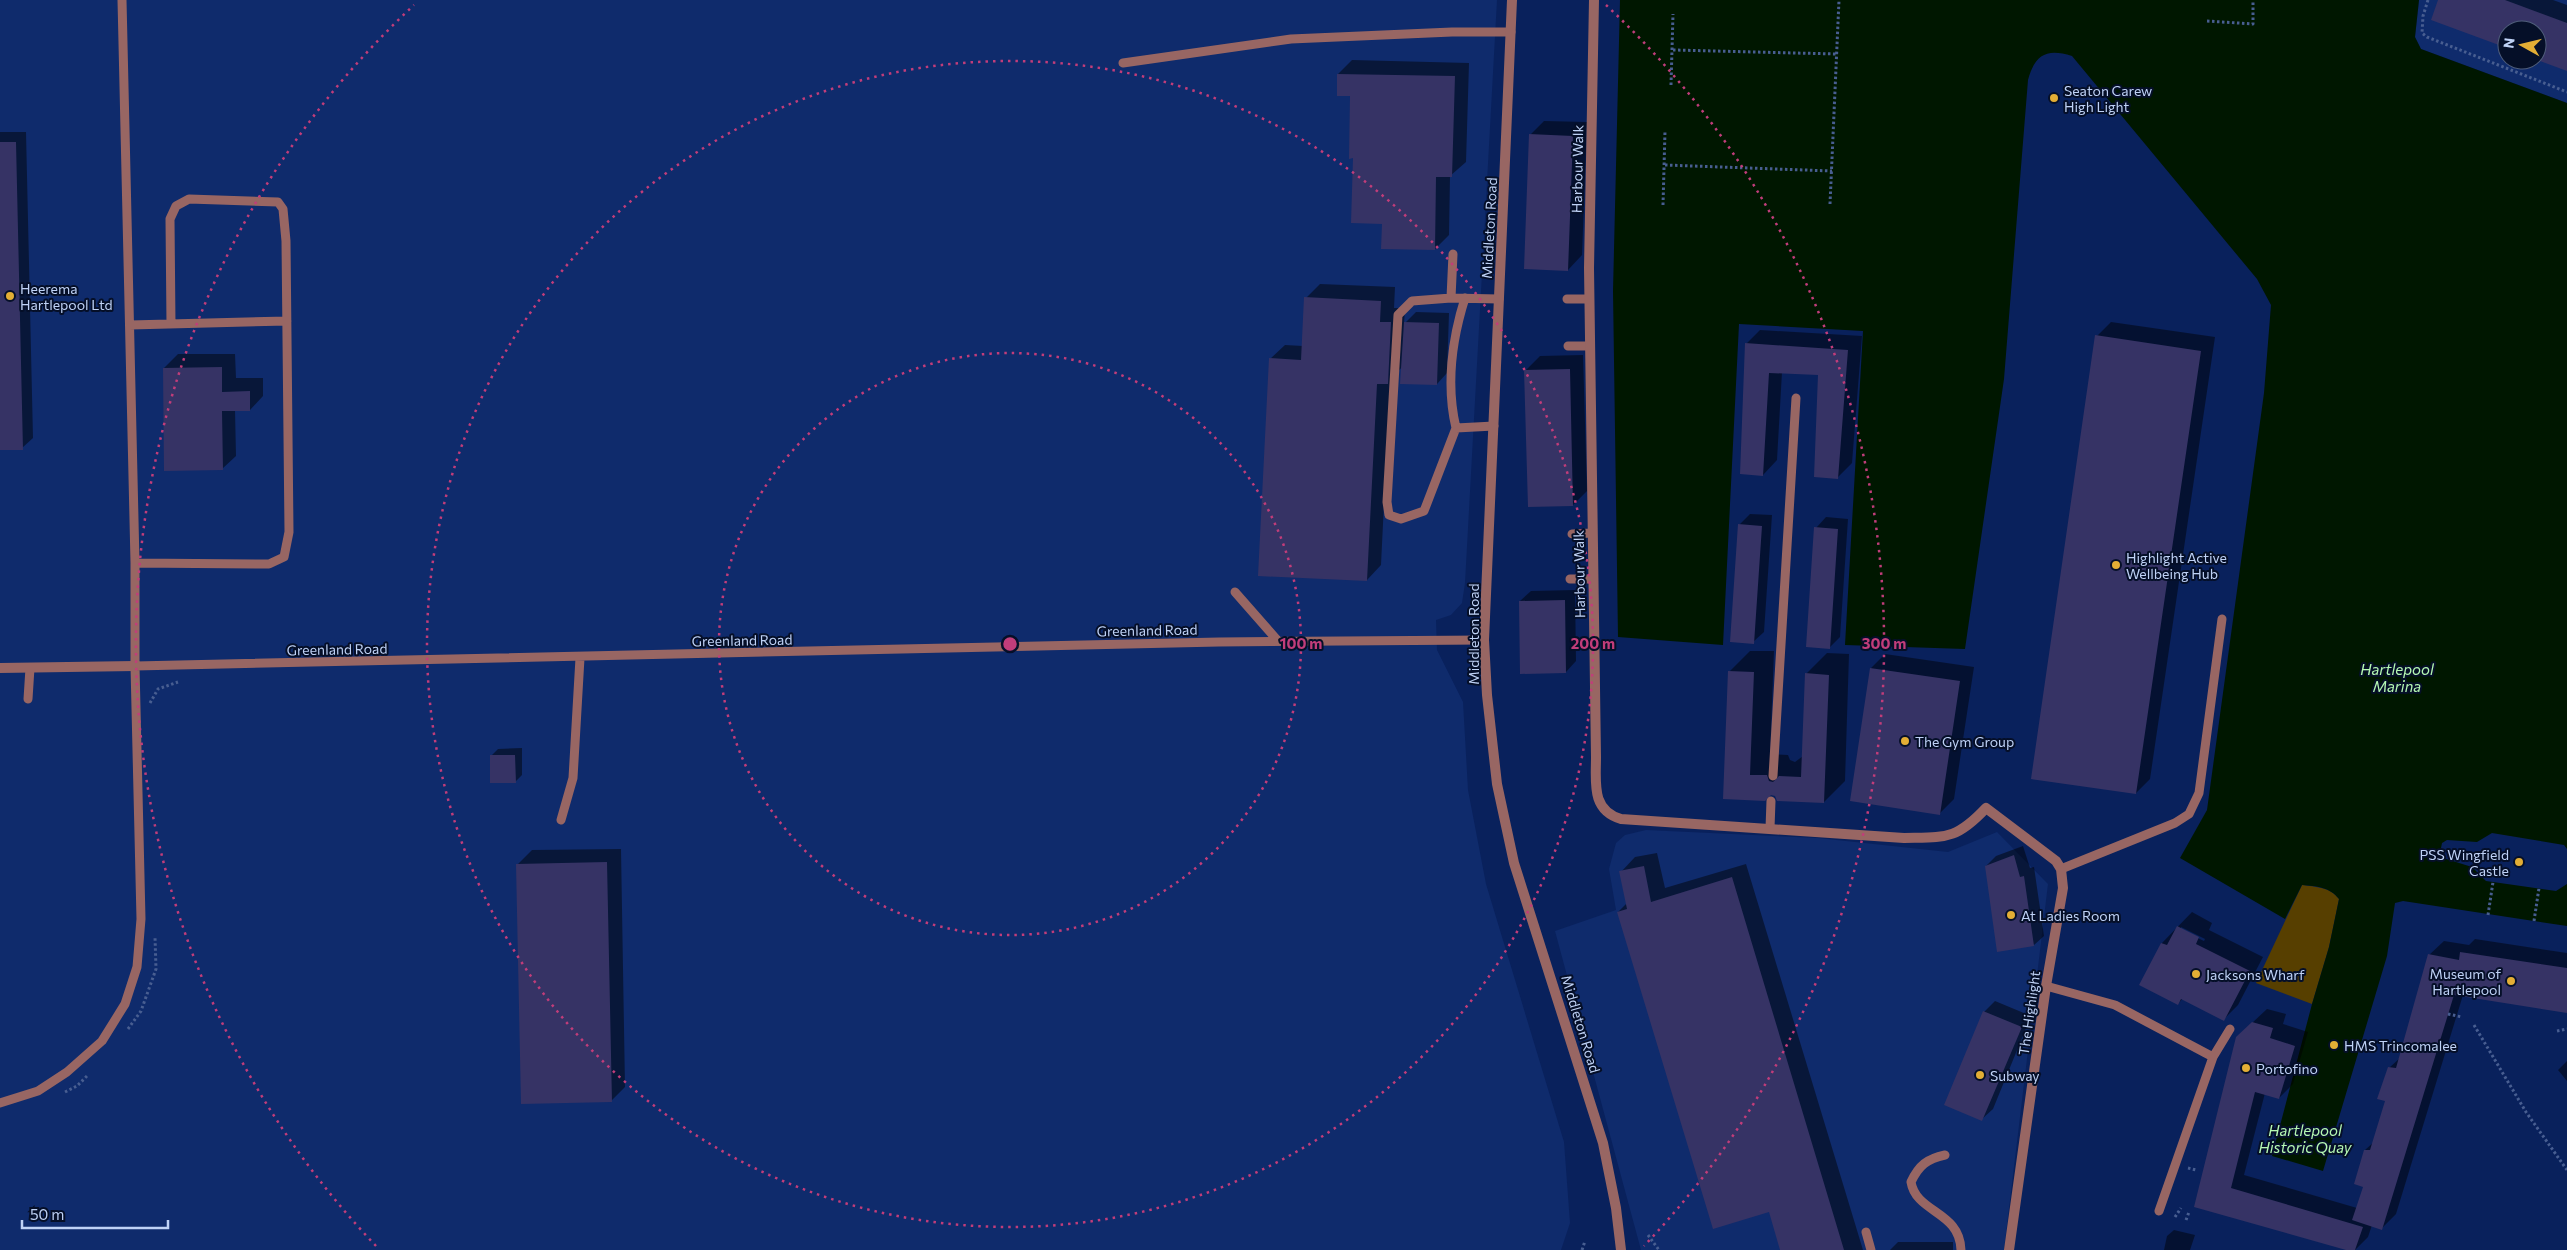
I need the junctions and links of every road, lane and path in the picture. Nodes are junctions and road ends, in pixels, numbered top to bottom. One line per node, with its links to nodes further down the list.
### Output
1 (122, 0): 28 (lane)
2 (1512, 0): 9 (street, Middleton Road)
3 (1594, 0): 25 (street, Harbour Walk)
4 (1838, 0): 11 (path)
5 (2253, 0): 8 (path)
6 (2428, 0): 14 (path)
7 (1673, 14): 10 (path)
8 (2208, 21)
9 (1511, 32): 12 (lane); 23 (street, Middleton Road)
10 (1673, 50): 11 (path); 13 (path)
11 (1836, 54): 17 (path)
12 (1123, 63)
13 (1670, 85)
14 (2567, 92)
15 (1665, 131): 16 (path)
16 (1665, 165): 17 (path); 19 (path)
17 (1832, 171): 18 (path)
18 (1830, 204)
19 (1663, 205)
20 (1453, 254): 21 (lane)
21 (1451, 298): 22 (lane); 33 (lane)
22 (1465, 298): 23 (lane); 33 (lane)
23 (1499, 299): 32 (street, Middleton Road)
24 (1567, 299): 25 (lane)
25 (1589, 299): 30 (street, Harbour Walk)
26 (287, 321): 27 (lane); 27 (lane); 36 (lane)
27 (171, 324): 28 (lane)
28 (130, 325): 36 (lane)
29 (1568, 346): 30 (lane)
30 (1590, 346): 34 (street, Harbour Walk)
31 (1796, 398): 48 (lane)
32 (1494, 426): 33 (lane); 41 (street, Middleton Road)
33 (1456, 428)
34 (1592, 533): 35 (lane); 38 (street, Harbour Walk)
35 (1572, 534)
36 (135, 563): 44 (lane)
37 (1570, 579): 38 (lane)
38 (1593, 579): 51 (street, Harbour Walk)
39 (1235, 592): 42 (lane)
40 (2222, 618): 52 (lane)
41 (1484, 640): 42 (lane, Greenland Road); 77 (street, Middleton Road)
42 (1278, 641): 43 (lane, Greenland Road)
43 (580, 658): 44 (lane, Greenland Road); 50 (lane)
44 (135, 666): 46 (street, Greenland Road); 65 (lane)
45 (0, 668): 46 (street, Greenland Road)
46 (30, 668): 47 (lane)
47 (28, 699)
48 (1772, 776)
49 (1771, 801): 51 (lane)
50 (562, 820)
51 (1770, 828): 52 (street, Harbour Walk)
52 (2061, 869): 57 (street, The Highlight)
53 (2493, 882): 55 (path)
54 (2539, 888): 56 (path)
55 (2488, 914)
56 (2534, 921)
57 (2046, 986): 64 (lane); 81 (street, The Highlight)
58 (2448, 1014): 59 (path)
59 (2462, 1017)
60 (2474, 1025): 67 (path)
61 (2230, 1029): 64 (lane)
62 (2567, 1029): 63 (path)
63 (2557, 1031)
64 (2212, 1057): 69 (lane)
65 (0, 1103)
66 (1944, 1155): 80 (lane)
67 (2567, 1170)
68 (2181, 1208): 71 (path)
69 (2159, 1211)
70 (2189, 1212): 72 (path)
71 (2175, 1217)
72 (2186, 1220)
73 (1866, 1232): 79 (lane)
74 (1648, 1234): 78 (path)
75 (1585, 1241): 76 (path)
76 (1582, 1250)
77 (1621, 1250)
78 (1659, 1250)
79 (1871, 1250)
80 (1961, 1250)
81 (2009, 1250)

